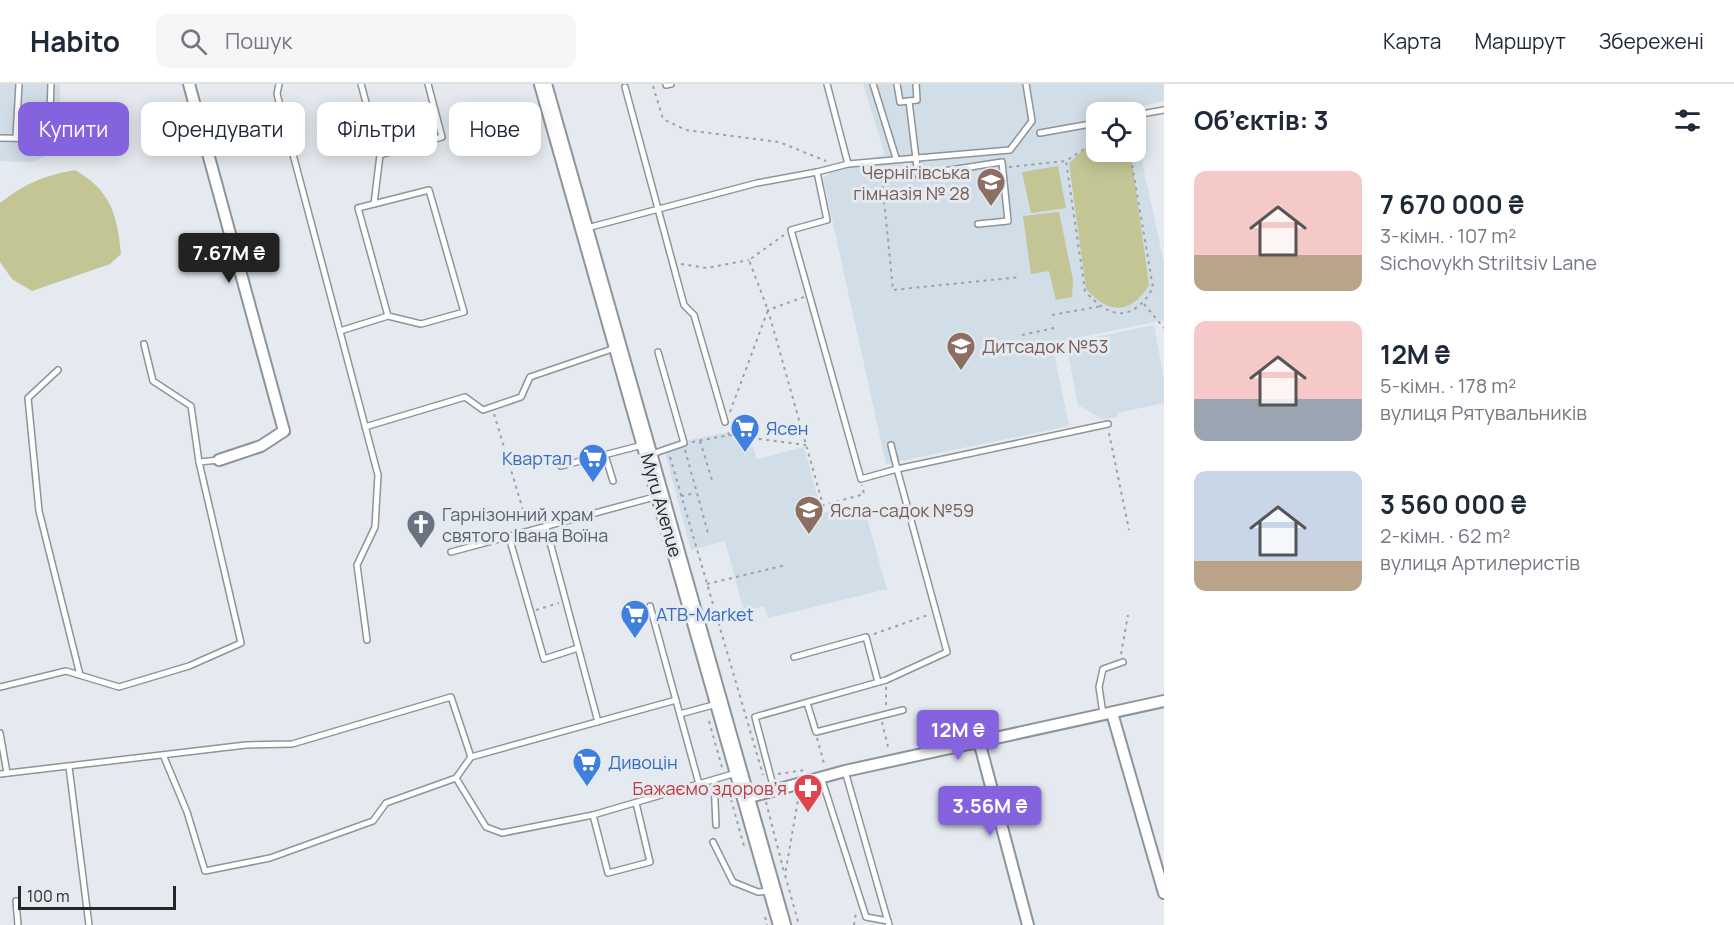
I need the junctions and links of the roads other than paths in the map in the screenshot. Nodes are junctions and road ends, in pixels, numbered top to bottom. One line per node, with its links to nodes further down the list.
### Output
1 (19, 84): 23 (lane)
2 (51, 84): 23 (lane)
3 (189, 84): 48 (street)
4 (279, 84): 37 (lane)
5 (361, 84): 15 (lane)
6 (428, 84): 16 (lane)
7 (543, 84): 35 (main road, Myru Avenue)
8 (827, 84): 29 (lane)
9 (873, 84): 27 (lane)
10 (897, 84): 14 (lane)
11 (916, 84): 14 (lane)
12 (1026, 84): 25 (lane)
13 (625, 87): 33 (lane)
14 (909, 100): 28 (lane)
15 (366, 102)
16 (433, 102)
17 (1164, 110): 18 (lane)
18 (1146, 113)
19 (437, 118): 24 (lane)
20 (1086, 125): 21 (lane)
21 (1040, 133)
22 (0, 138): 23 (lane)
23 (16, 138)
24 (437, 138)
25 (1001, 150): 28 (lane); 30 (lane)
26 (380, 156): 32 (lane)
27 (896, 159): 28 (lane); 29 (lane)
28 (918, 159): 30 (lane)
29 (848, 164): 31 (lane)
30 (1002, 165): 34 (lane)
31 (817, 172): 33 (lane); 51 (lane)
32 (374, 204): 36 (lane); 36 (lane)
33 (657, 211): 35 (lane); 42 (lane)
34 (978, 224)
35 (583, 228): 39 (main road, Myru Avenue)
36 (388, 316): 37 (lane)
37 (340, 331): 44 (lane)
38 (144, 344): 49 (lane)
39 (617, 348): 44 (lane); 46 (main road, Myru Avenue)
40 (658, 352): 46 (lane)
41 (58, 370): 62 (lane)
42 (725, 422)
43 (1108, 424): 51 (lane)
44 (365, 427): 58 (lane)
45 (891, 445): 51 (lane)
46 (646, 450): 47 (lane); 53 (main road, Myru Avenue)
47 (605, 455): 50 (lane); 52 (lane)
48 (219, 460): 49 (lane)
49 (199, 462): 62 (lane)
50 (561, 466)
51 (897, 469): 63 (lane)
52 (613, 482)
53 (660, 496): 54 (lane); 68 (main road, Myru Avenue)
54 (546, 527): 55 (lane); 59 (lane)
55 (509, 537): 56 (lane); 59 (lane)
56 (451, 552)
57 (650, 606): 65 (lane)
58 (367, 640)
59 (578, 648): 72 (lane)
60 (794, 657): 63 (lane)
61 (1122, 662): 71 (lane)
62 (80, 675): 64 (lane)
63 (878, 682): 67 (lane)
64 (0, 687)
65 (676, 700): 70 (lane); 72 (lane)
66 (1164, 701): 71 (street)
67 (807, 703): 69 (lane); 85 (lane)
68 (712, 705): 70 (lane); 80 (main road, Myru Avenue)
69 (903, 710)
70 (680, 714): 84 (lane)
71 (1108, 714): 74 (street); 92 (street)
72 (598, 722): 76 (lane)
73 (0, 733): 79 (lane)
74 (979, 741): 78 (street); 98 (street)
75 (164, 757): 76 (lane); 77 (lane); 81 (lane)
76 (471, 757): 81 (lane)
77 (69, 767): 79 (lane); 96 (lane)
78 (845, 771): 82 (street); 94 (lane)
79 (3, 774)
80 (732, 775): 83 (lane); 86 (main road, Myru Avenue)
81 (456, 778): 88 (lane)
82 (824, 779): 85 (street); 94 (lane)
83 (714, 780): 84 (lane); 89 (lane)
84 (699, 784): 87 (lane)
85 (769, 791): 86 (street)
86 (746, 798): 91 (main road, Myru Avenue)
87 (636, 803): 88 (lane); 88 (lane)
88 (593, 815)
89 (716, 825)
90 (712, 842): 91 (lane)
91 (772, 891): 97 (main road, Myru Avenue)
92 (1164, 893)
93 (16, 901): 95 (lane)
94 (888, 923)
95 (18, 925)
96 (89, 925)
97 (796, 925)
98 (1028, 925)

